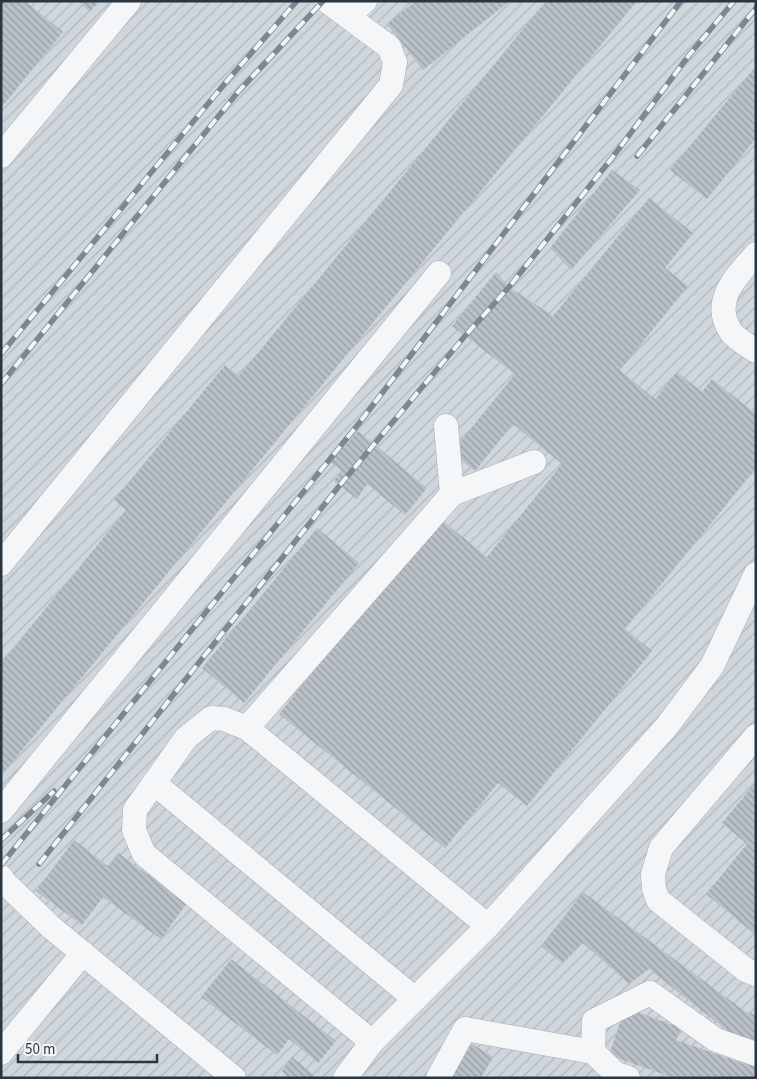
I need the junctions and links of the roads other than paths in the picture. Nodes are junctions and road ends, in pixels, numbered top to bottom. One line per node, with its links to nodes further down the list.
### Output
1 (129, 1): 5 (lane)
2 (327, 1): 4 (lane)
3 (365, 1): 4 (lane)
4 (348, 16): 12 (lane)
5 (1, 156)
6 (756, 254): 8 (lane)
7 (439, 273): 17 (lane)
8 (756, 351)
9 (446, 426): 11 (lane)
10 (534, 462): 11 (lane)
11 (452, 494): 14 (lane)
12 (1, 564)
13 (756, 574): 19 (lane)
14 (247, 728): 16 (lane); 19 (lane)
15 (756, 736): 21 (lane)
16 (154, 783): 22 (lane); 23 (lane)
17 (1, 811)
18 (1, 877): 20 (lane)
19 (488, 926): 22 (lane)
20 (83, 953): 25 (lane); 27 (lane)
21 (756, 974)
22 (415, 999): 23 (lane)
23 (372, 1042): 28 (lane)
24 (593, 1052): 26 (lane); 29 (lane); 30 (lane)
25 (1, 1054)
26 (756, 1054)
27 (234, 1078)
28 (345, 1078)
29 (438, 1078)
30 (628, 1078)

